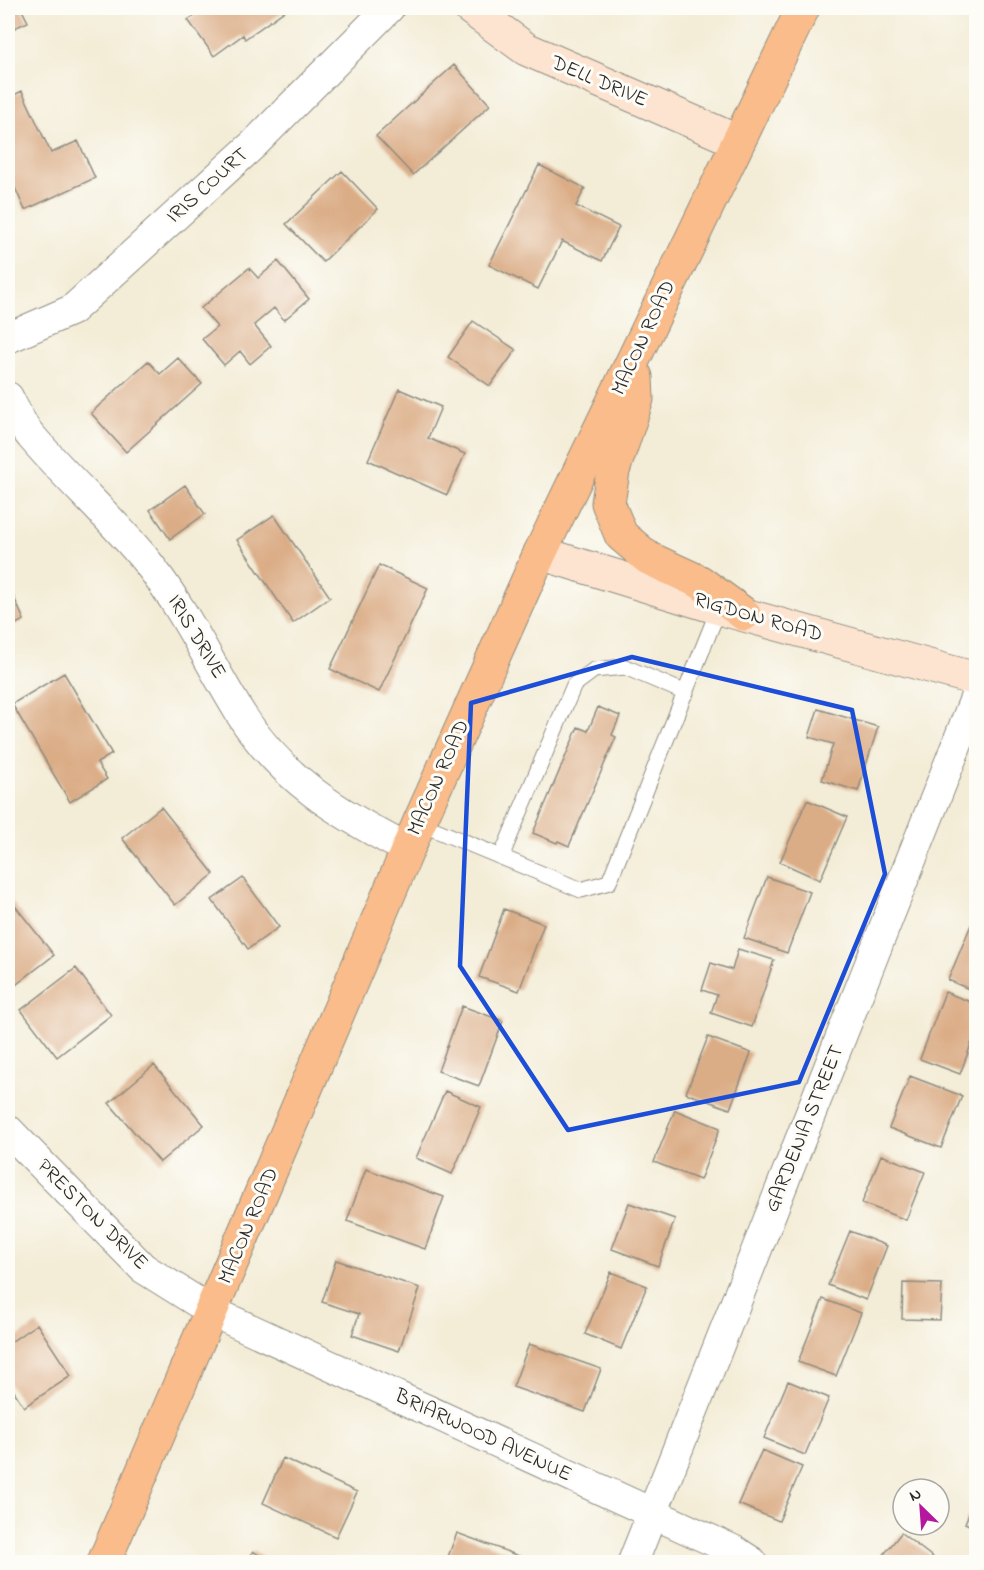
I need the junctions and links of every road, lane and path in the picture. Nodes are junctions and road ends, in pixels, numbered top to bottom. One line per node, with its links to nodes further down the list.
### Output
1 (389, 8): 5 (street, IRIS COURT)
2 (470, 8): 4 (street, DELL DRIVE)
3 (803, 8): 4 (main road, MACON ROAD)
4 (737, 141): 6 (main road, MACON ROAD)
5 (8, 338)
6 (634, 357): 8 (main road, MACON ROAD); 9 (main road)
7 (8, 397): 13 (street, IRIS DRIVE)
8 (540, 553): 9 (street, RIGDON ROAD); 13 (main road, MACON ROAD)
9 (731, 611): 10 (street, RIGDON ROAD); 11 (lane)
10 (976, 679)
11 (686, 693): 14 (lane); 14 (lane)
12 (976, 696): 17 (street, GARDENIA STREET)
13 (413, 836): 14 (lane); 16 (main road, MACON ROAD)
14 (501, 857)
15 (8, 1130): 16 (street, PRESTON DRIVE)
16 (213, 1312): 17 (street, BRIARWOOD AVENUE); 18 (main road, MACON ROAD)
17 (654, 1514): 19 (street, GARDENIA STREET); 20 (street, BRIARWOOD AVENUE)
18 (104, 1563)
19 (633, 1563)
20 (752, 1563)

